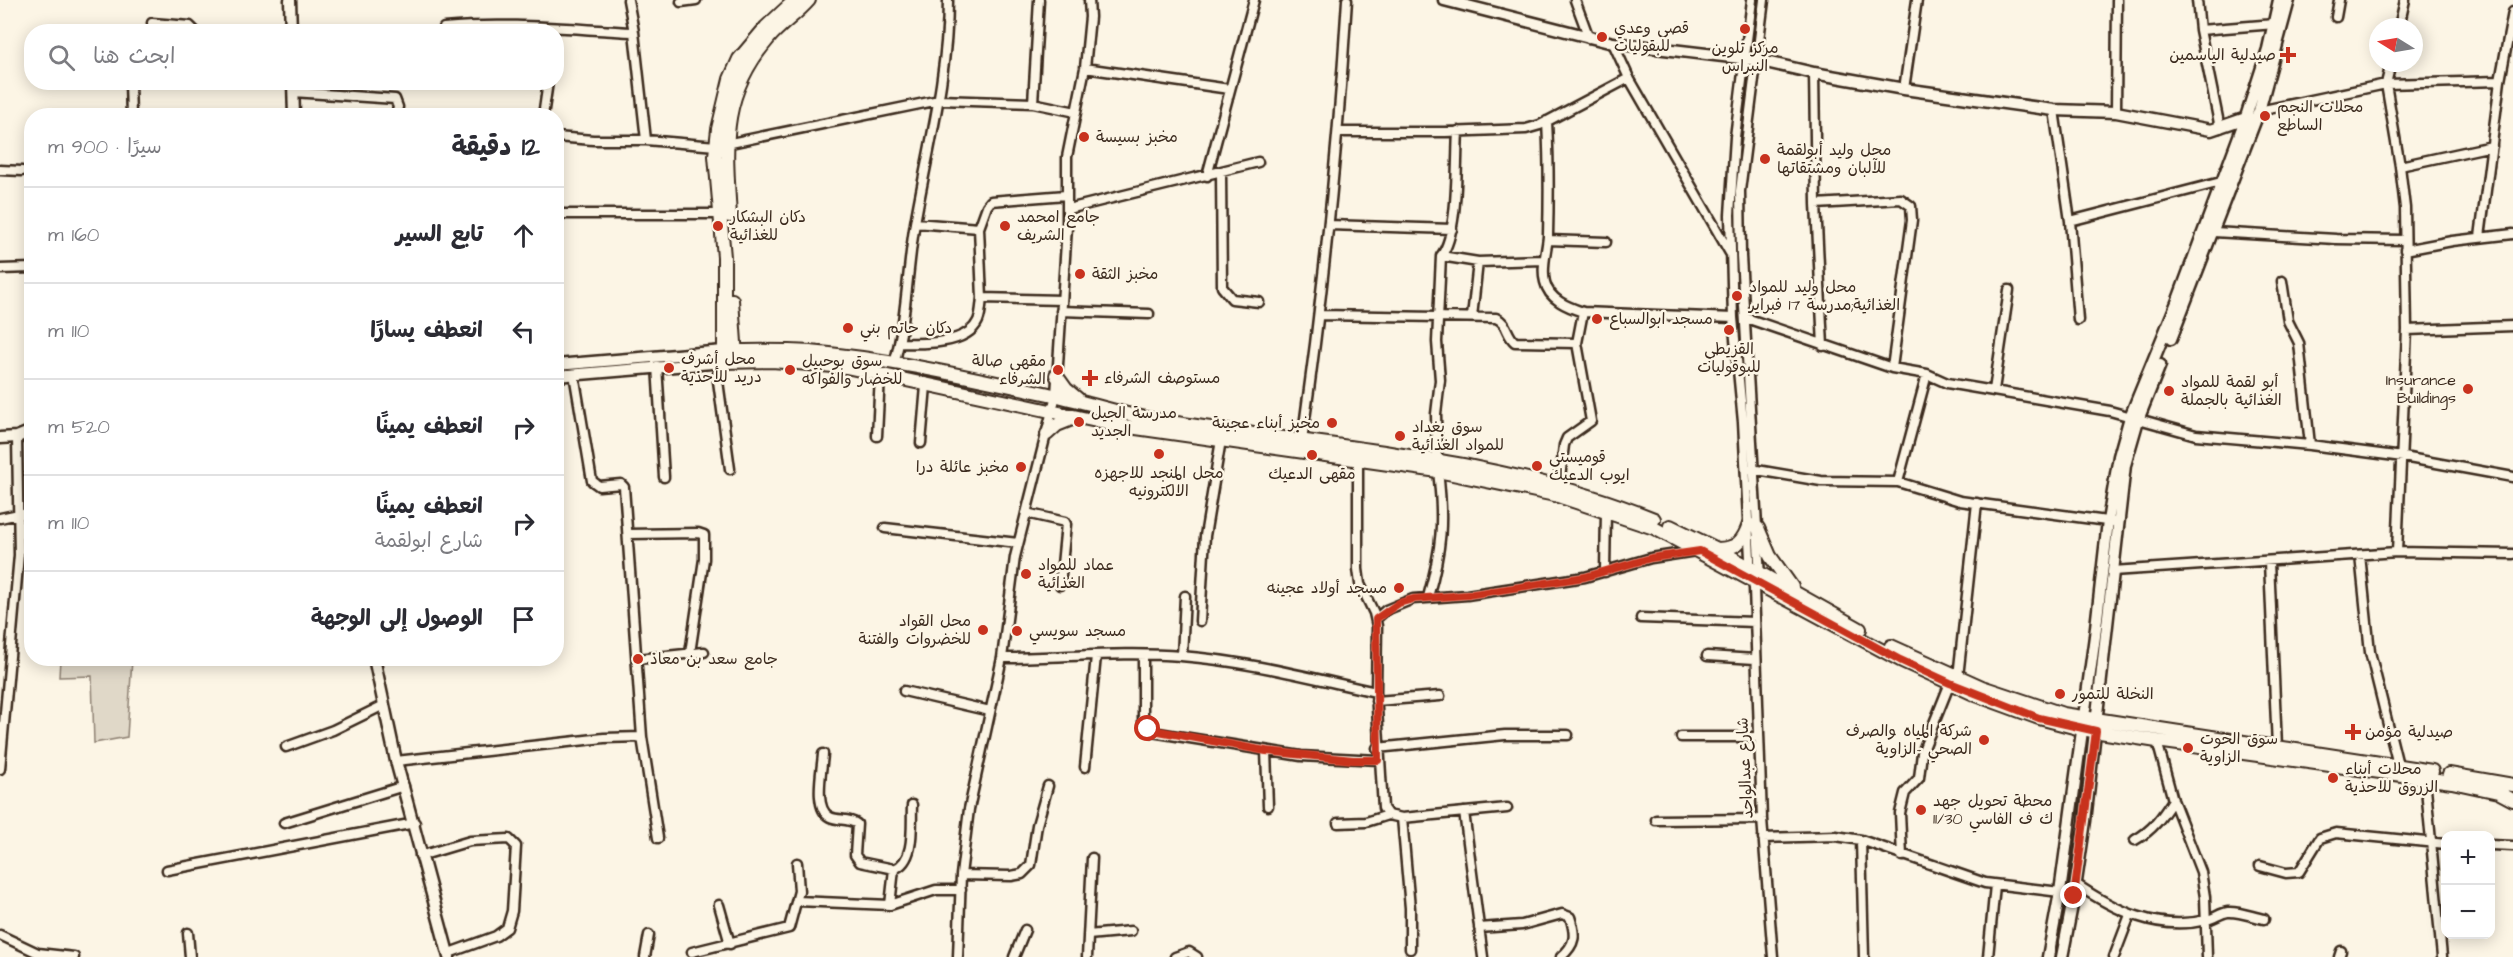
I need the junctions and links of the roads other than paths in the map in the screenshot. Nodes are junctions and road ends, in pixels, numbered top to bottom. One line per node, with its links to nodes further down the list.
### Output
1 (290, 0): 28 (street)
2 (628, 0): 32 (street)
3 (696, 0): 22 (street)
4 (795, 0): 65 (main road)
5 (809, 0): 65 (main road)
6 (948, 0): 48 (street)
7 (1039, 0): 49 (street)
8 (1089, 0): 36 (street)
9 (1254, 0): 42 (street)
10 (1347, 0): 62 (street)
11 (1444, 0): 33 (street)
12 (1575, 0): 33 (street)
13 (1752, 0): 35 (street)
14 (1764, 0): 35 (street)
15 (1917, 0): 43 (street)
16 (2117, 0): 57 (street)
17 (2198, 0): 31 (street)
18 (2279, 0): 29 (street)
19 (2289, 0): 55 (street)
20 (2339, 0): 24 (street)
21 (2405, 0): 25 (street)
22 (681, 2)
23 (2513, 12): 40 (street)
24 (2336, 17)
25 (2401, 18)
26 (152, 23): 27 (street)
27 (165, 24)
28 (291, 24)
29 (2275, 24): 31 (street); 58 (street)
30 (564, 29): 32 (street)
31 (2200, 30): 60 (street)
32 (634, 32): 64 (street)
33 (1589, 38): 34 (street)
34 (1613, 43): 35 (street); 39 (street)
35 (1751, 60): 38 (street); 92 (street); 109 (street)
36 (1085, 68): 42 (street); 56 (street)
37 (2389, 72): 41 (street)
38 (1814, 73): 43 (street); 75 (street)
39 (1629, 78): 59 (street); 92 (street)
40 (2500, 81): 41 (street); 66 (street)
41 (2386, 84): 55 (street); 68 (street)
42 (1229, 89): 72 (street)
43 (1904, 89): 54 (street)
44 (130, 90): 50 (street)
45 (293, 90): 51 (street)
46 (318, 90): 52 (street)
47 (547, 90): 53 (street)
48 (939, 100): 49 (street); 65 (street); 80 (street)
49 (1033, 103): 56 (street)
50 (130, 108)
51 (294, 108)
52 (398, 108)
53 (544, 108)
54 (2054, 110): 57 (street); 79 (street)
55 (2259, 111): 58 (street); 84 (street)
56 (1076, 112): 74 (street)
57 (2116, 112): 60 (street)
58 (2245, 120): 60 (street); 73 (street)
59 (1547, 121): 61 (street); 87 (street)
60 (2220, 128)
61 (1458, 131): 62 (street); 83 (street)
62 (1339, 132): 81 (street)
63 (564, 138): 64 (street)
64 (646, 140): 65 (street)
65 (721, 145): 78 (main road); 116 (main road)
66 (2492, 146): 68 (street); 86 (street)
67 (1258, 162): 71 (street)
68 (2400, 166): 88 (street)
69 (0, 170): 70 (street)
70 (22, 171)
71 (1221, 172): 72 (street); 101 (street)
72 (1207, 176): 76 (street)
73 (2221, 182): 79 (street); 132 (street)
74 (1066, 195): 76 (street); 82 (street)
75 (1816, 204): 115 (street); 120 (street)
76 (1068, 209): 100 (street)
77 (564, 214): 78 (street)
78 (722, 214): 116 (main road)
79 (2070, 221): 110 (street)
80 (915, 223): 82 (street); 113 (street)
81 (1329, 225): 83 (street); 105 (street)
82 (979, 228): 99 (street)
83 (1452, 229): 91 (street)
84 (2214, 232): 88 (street); 132 (street)
85 (2513, 234): 86 (street)
86 (2480, 237): 90 (street)
87 (1548, 240): 89 (street); 93 (street)
88 (2404, 240): 90 (street)
89 (1606, 242)
90 (2404, 250): 112 (street)
91 (1441, 256): 94 (street); 106 (street)
92 (1732, 256): 108 (street)
93 (1544, 260): 94 (street); 103 (street)
94 (1478, 262): 107 (street)
95 (24, 268): 96 (street)
96 (0, 269)
97 (2282, 281): 141 (street)
98 (2009, 290): 127 (street)
99 (982, 298): 100 (street); 113 (street)
100 (1062, 300): 102 (street)
101 (1259, 302)
102 (1061, 311): 104 (street); 125 (street)
103 (1583, 312): 108 (street); 114 (street)
104 (1149, 314)
105 (1320, 315): 106 (street); 139 (street)
106 (1438, 316): 107 (street); 144 (street)
107 (1473, 317): 114 (street)
108 (1733, 318): 145 (street)
109 (1746, 318): 115 (street); 147 (street)
110 (2078, 320)
111 (2513, 326): 112 (street)
112 (2407, 330): 142 (street)
113 (900, 343): 117 (street)
114 (1577, 343): 151 (street)
115 (1823, 346): 120 (street)
116 (730, 357): 117 (main road); 118 (street); 119 (street); 124 (main road); 146 (street)
117 (894, 364): 128 (main road)
118 (564, 365)
119 (657, 366): 121 (street); 148 (street)
120 (1892, 368): 122 (street)
121 (574, 374): 123 (street); 161 (street)
122 (1927, 374): 127 (street); 150 (street)
123 (564, 375)
124 (880, 375): 126 (main road); 136 (street)
125 (1056, 375): 128 (street); 129 (main road)
126 (926, 386): 130 (main road); 140 (street)
127 (1994, 390): 132 (street)
128 (1056, 395): 129 (main road); 130 (street)
129 (1084, 402): 139 (main road)
130 (1053, 411): 131 (main road); 134 (street)
131 (1078, 417): 134 (main road); 138 (main road)
132 (2134, 419): 141 (street); 158 (street)
133 (24, 434): 135 (street)
134 (1047, 434): 154 (street)
135 (17, 436): 137 (street); 155 (street)
136 (877, 436)
137 (0, 438)
138 (1221, 440): 143 (main road); 178 (street)
139 (1302, 441): 144 (main road)
140 (921, 443)
141 (2310, 445): 142 (street)
142 (2403, 458): 149 (street); 165 (street)
143 (1358, 460): 144 (main road); 177 (street)
144 (1437, 466): 151 (main road); 153 (main road); 175 (street)
145 (1746, 468): 147 (street); 159 (street)
146 (730, 469)
147 (1755, 470): 150 (street); 159 (street)
148 (664, 477)
149 (2513, 477)
150 (1898, 482): 152 (street)
151 (1559, 486): 163 (main road)
152 (1977, 503): 158 (street); 190 (street)
153 (1606, 511): 164 (main road); 170 (street)
154 (1026, 513): 162 (street); 172 (street)
155 (19, 514): 156 (street); 157 (street); 211 (street)
156 (24, 514)
157 (0, 518)
158 (2112, 521): 169 (street); 197 (street)
159 (1754, 526): 163 (main road); 171 (street, شارع عبدالواحد); 173 (main road)
160 (885, 528): 162 (street)
161 (628, 534): 181 (street); 188 (street)
162 (1018, 543): 186 (street)
163 (1717, 549): 171 (main road)
164 (1700, 551): 170 (street); 171 (main road)
165 (2397, 552): 166 (street); 167 (street)
166 (2513, 554)
167 (2360, 555): 168 (street); 212 (street)
168 (2269, 562): 169 (street); 205 (street)
169 (2113, 571): 198 (street)
170 (1605, 572): 175 (street)
171 (1755, 578): 173 (main road); 179 (street, شارع عبدالواحد); 190 (main road)
172 (1060, 585)
173 (1797, 592): 190 (main road)
174 (1185, 596): 184 (street)
175 (1428, 597): 177 (street)
176 (1641, 618): 179 (street)
177 (1376, 619): 192 (street)
178 (1200, 621)
179 (1755, 622): 187 (street, شارع عبدالواحد)
180 (704, 652): 181 (street)
181 (690, 653): 188 (street)
182 (1143, 655): 183 (street); 184 (street); 207 (street)
183 (1096, 656): 186 (street); 213 (street)
184 (1182, 656): 192 (street)
185 (1707, 656): 187 (street)
186 (1002, 658): 196 (street)
187 (1755, 658): 200 (street, شارع عبدالواحد)
188 (638, 659): 201 (street)
189 (376, 666): 195 (street)
190 (1954, 680): 197 (main road); 240 (street)
191 (904, 690): 196 (street)
192 (1376, 692): 194 (street)
193 (1440, 696): 194 (street)
194 (1376, 701): 206 (street)
195 (384, 705): 204 (street); 210 (street)
196 (990, 711): 246 (street)
197 (2082, 724): 198 (main road); 250 (street)
198 (2096, 726): 203 (main road); 205 (main road); 247 (street)
199 (1568, 735): 206 (street)
200 (1759, 736): 202 (street); 226 (street, شارع عبدالواحد)
201 (642, 737): 210 (street); 231 (street)
202 (1681, 737)
203 (2157, 741): 214 (main road); 218 (street)
204 (286, 747)
205 (2277, 747): 212 (main road)
206 (1377, 748): 209 (street)
207 (1266, 751): 209 (street); 221 (street)
208 (823, 754): 244 (street)
209 (1378, 760): 224 (street)
210 (396, 761): 216 (street)
211 (0, 763)
212 (2398, 765): 215 (main road)
213 (1085, 767)
214 (2425, 778): 219 (main road); 235 (street)
215 (2513, 785)
216 (404, 786): 228 (street); 229 (street)
217 (1048, 786): 246 (street)
218 (2173, 800): 234 (street); 256 (street)
219 (2513, 800)
220 (912, 805): 244 (street)
221 (1268, 806)
222 (1507, 808): 223 (street)
223 (1464, 812): 225 (street); 257 (street)
224 (1388, 815): 225 (street); 230 (street)
225 (1402, 818): 265 (street)
226 (1762, 819): 227 (street); 232 (street, شارع عبدالواحد)
227 (1656, 820)
228 (284, 823)
229 (415, 823): 239 (street); 245 (street)
230 (1338, 823)
231 (658, 838)
232 (1763, 838): 233 (street); 279 (street, شارع عبدالواحد)
233 (1861, 840): 240 (street); 280 (street)
234 (2135, 840)
235 (2429, 843): 236 (street); 243 (street); 286 (street)
236 (2441, 844)
237 (2495, 845): 238 (street)
238 (2513, 846)
239 (420, 856): 267 (street); 267 (street)
240 (1902, 856): 248 (street)
241 (1092, 858): 263 (street)
242 (797, 863): 251 (street)
243 (2260, 866)
244 (894, 869): 253 (street)
245 (167, 870)
246 (962, 875): 249 (street)
247 (2076, 884): 254 (street); 283 (street)
248 (1995, 885): 250 (street); 281 (street)
249 (961, 890): 253 (street); 272 (street)
250 (2060, 892): 282 (street)
251 (797, 901): 253 (street); 264 (street)
252 (719, 905): 264 (street)
253 (890, 905)
254 (2130, 915): 256 (street); 284 (street)
255 (2265, 919): 256 (street)
256 (2206, 920): 285 (street)
257 (1479, 928): 268 (street); 278 (street)
258 (1025, 930): 273 (street)
259 (1131, 931): 263 (street)
260 (188, 933): 270 (street)
261 (0, 935): 269 (street)
262 (649, 935): 271 (street)
263 (1088, 935): 274 (street)
264 (730, 944): 266 (street)
265 (1410, 949)
266 (692, 952)
267 (449, 955)
268 (1482, 956): 277 (street)
269 (74, 957)
270 (190, 957)
271 (645, 957)
272 (958, 957)
273 (1014, 957)
274 (1088, 957)
275 (1175, 957): 276 (street)
276 (1197, 957)
277 (1470, 957)
278 (1561, 957)
279 (1773, 957)
280 (1864, 957)
281 (1988, 957)
282 (2048, 957)
283 (2062, 957)
284 (2114, 957)
285 (2207, 957)
286 (2442, 957)

